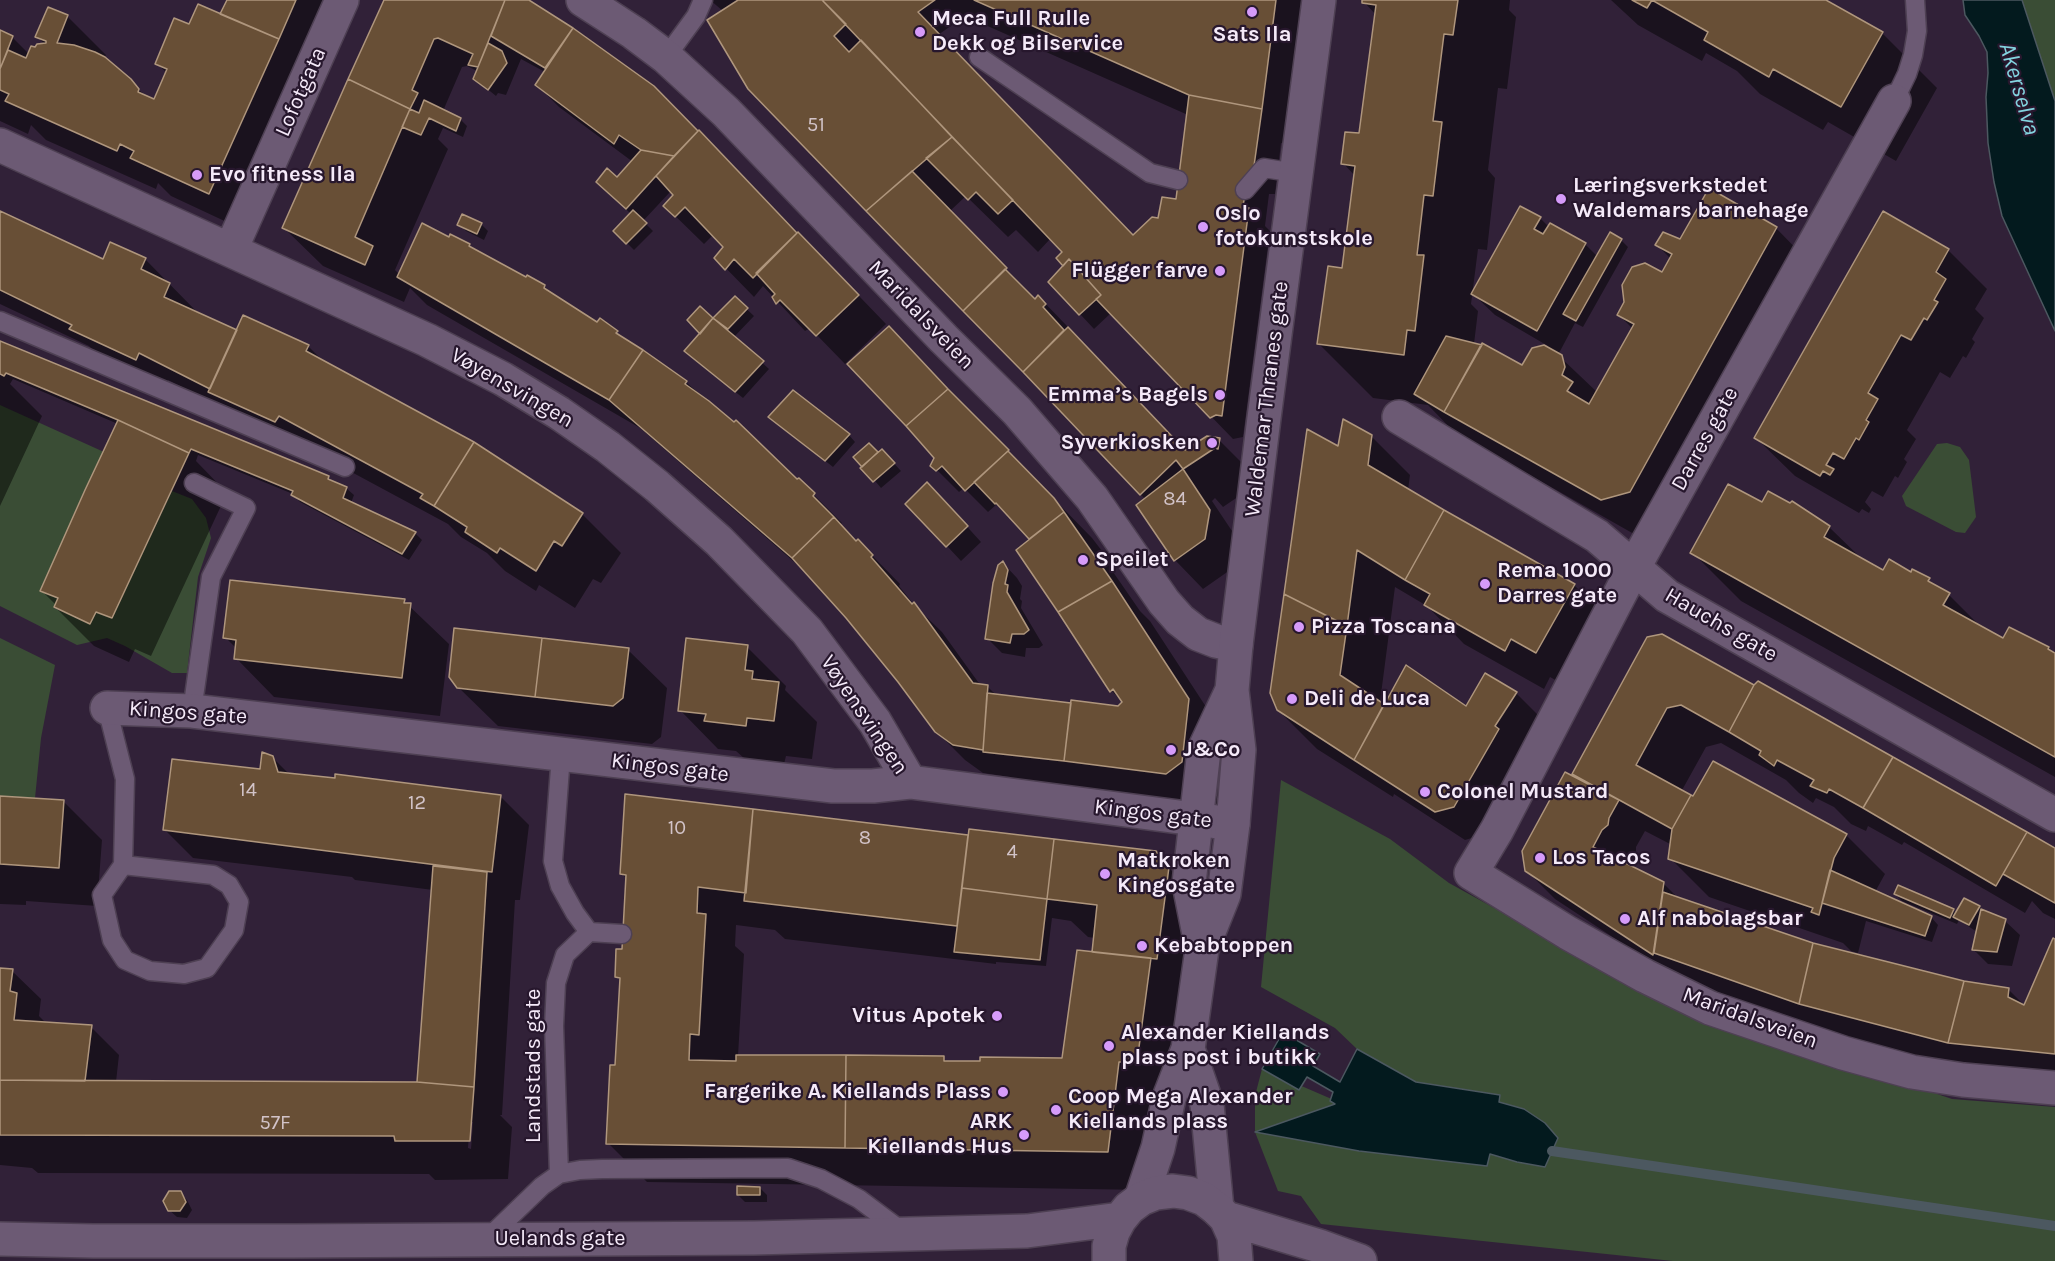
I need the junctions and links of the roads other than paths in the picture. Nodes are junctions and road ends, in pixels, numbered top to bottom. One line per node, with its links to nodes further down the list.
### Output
1 (342, 0): 13 (street, Lofotgata)
2 (583, 0): 6 (street, Maridalsveien)
3 (703, 0): 6 (lane)
4 (1319, 0): 10 (street, Waldemar Thranes gate)
5 (1915, 0): 8 (lane, Darres gate)
6 (666, 57): 19 (street, Maridalsveien)
7 (979, 57): 11 (lane)
8 (1894, 101): 18 (street, Darres gate)
9 (0, 144): 13 (street, Vøyensvingen)
10 (1296, 172): 12 (lane); 19 (street, Waldemar Thranes gate)
11 (1178, 180)
12 (1245, 190)
13 (231, 249): 24 (street, Vøyensvingen)
14 (0, 321): 16 (lane)
15 (1399, 417): 18 (street, Hauchs gate)
16 (345, 467)
17 (194, 483): 22 (lane)
18 (1634, 567): 25 (street, Hauchs gate); 29 (street, Darres gate)
19 (1236, 645): 20 (street, Waldemar Thranes gate)
20 (1232, 690): 26 (street, Waldemar Thranes gate); 27 (street, Waldemar Thranes gate)
21 (107, 708): 22 (street, Kingos gate); 28 (lane)
22 (192, 711): 23 (street, Kingos gate)
23 (561, 755): 24 (street, Kingos gate); 30 (lane)
24 (910, 782): 26 (street, Kingos gate)
25 (2055, 815)
26 (1196, 820): 27 (street, Kingos gate); 32 (street, Waldemar Thranes gate)
27 (1233, 824): 32 (street, Waldemar Thranes gate)
28 (123, 865): 28 (lane)
29 (1471, 873): 34 (street, Maridalsveien)
30 (589, 932): 31 (lane); 35 (lane, Landstads gate)
31 (622, 934)
32 (1202, 949): 33 (street, Waldemar Thranes gate)
33 (1188, 1049): 36 (street, Waldemar Thranes gate); 37 (street, Waldemar Thranes gate)
34 (2055, 1088)
35 (559, 1174): 38 (lane); 40 (lane)
36 (1131, 1209): 37 (street, Uelands gate); 38 (street, Uelands gate); 41 (street, Waldemar Thranes gate)
37 (1221, 1213): 42 (street, Waldemar Thranes gate); 43 (street)
38 (907, 1235): 40 (street, Uelands gate)
39 (0, 1239): 40 (street, Uelands gate)
40 (487, 1239)
41 (1109, 1261)
42 (1236, 1261)
43 (1360, 1261)

